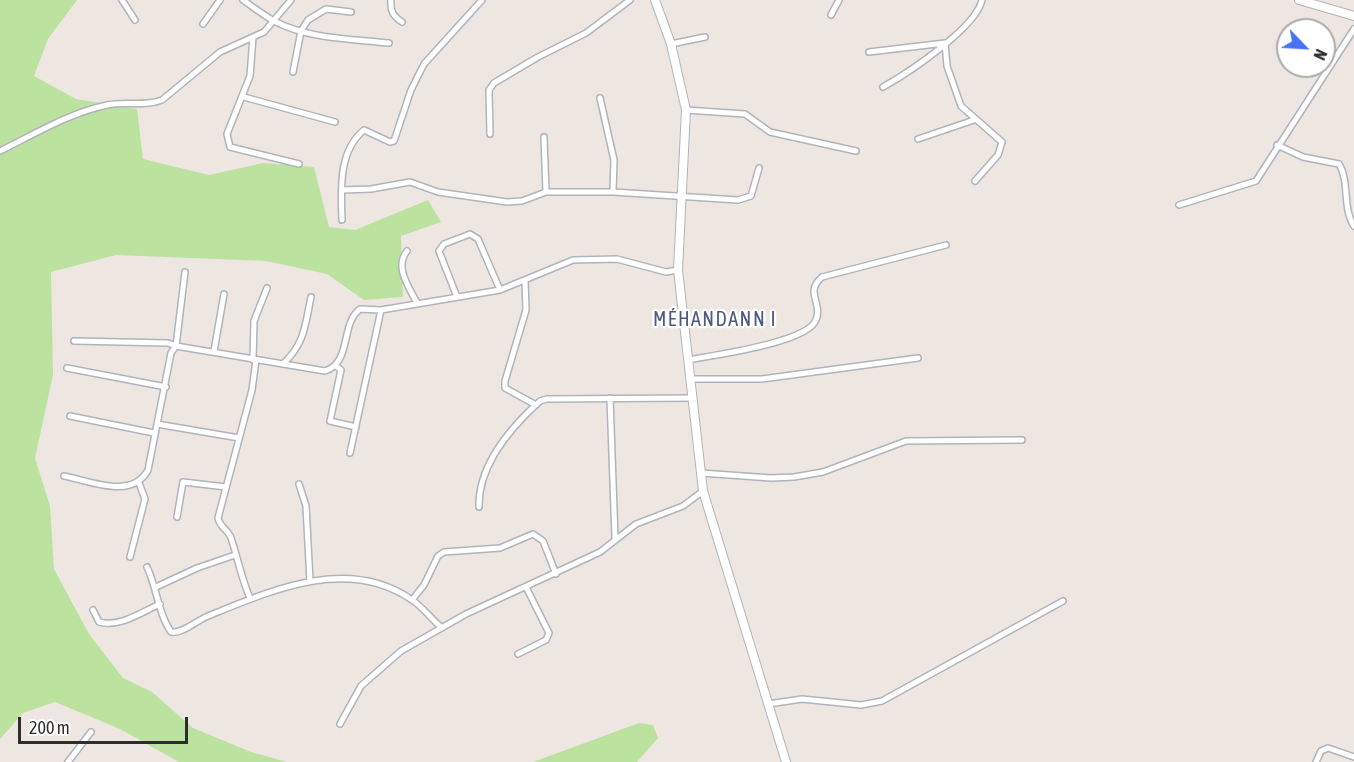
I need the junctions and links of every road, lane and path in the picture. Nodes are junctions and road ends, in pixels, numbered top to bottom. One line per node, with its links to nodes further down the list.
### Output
1 (122, 0): 15 (street)
2 (220, 0): 18 (street)
3 (243, 0): 16 (street)
4 (291, 0): 16 (street)
5 (391, 0): 17 (street)
6 (482, 0): 43 (street)
7 (630, 0): 34 (street)
8 (655, 0): 25 (street)
9 (839, 0): 13 (street)
10 (982, 0): 24 (street)
11 (1299, 0): 14 (street)
12 (351, 12): 20 (street)
13 (831, 15)
14 (1354, 16)
15 (135, 20)
16 (274, 21): 20 (street); 22 (street)
17 (402, 22)
18 (203, 24)
19 (1354, 29): 37 (street)
20 (301, 31): 23 (street); 27 (street)
21 (705, 36): 25 (street)
22 (254, 37): 29 (street); 38 (street)
23 (390, 43)
24 (945, 43): 26 (street); 28 (street); 32 (street)
25 (671, 44): 31 (street)
26 (869, 52)
27 (293, 72)
28 (883, 87)
29 (244, 97): 33 (street); 40 (street)
30 (600, 98): 45 (street)
31 (686, 110): 39 (street); 46 (street)
32 (974, 120): 36 (street); 42 (street)
33 (335, 122)
34 (490, 134)
35 (544, 137): 44 (street)
36 (918, 139)
37 (1277, 145): 47 (street); 49 (street)
38 (0, 151)
39 (856, 152)
40 (299, 164)
41 (759, 168): 46 (street)
42 (975, 181)
43 (342, 190): 44 (street); 48 (street)
44 (546, 192): 45 (street)
45 (613, 192): 46 (street)
46 (680, 196): 52 (street)
47 (1179, 205)
48 (342, 220)
49 (1354, 226)
50 (946, 245): 67 (street)
51 (407, 251): 60 (street)
52 (678, 270): 54 (street); 67 (street)
53 (185, 272): 63 (street)
54 (525, 280): 56 (street); 75 (street)
55 (267, 288): 66 (street)
56 (500, 291): 59 (street); 59 (street)
57 (224, 294): 64 (street)
58 (310, 297): 68 (street)
59 (457, 297): 60 (street)
60 (417, 303): 61 (street)
61 (381, 310): 69 (street); 78 (street)
62 (74, 341): 63 (street)
63 (176, 346): 64 (street); 72 (street)
64 (214, 351): 66 (street)
65 (918, 358): 71 (street)
66 (254, 360): 68 (street); 80 (street)
67 (688, 360): 71 (street)
68 (283, 364): 69 (street)
69 (336, 366): 78 (street)
70 (67, 368): 72 (street)
71 (690, 379): 74 (street)
72 (166, 387): 77 (street)
73 (610, 398): 74 (street); 75 (street); 91 (street)
74 (692, 398): 83 (street)
75 (536, 405): 89 (street)
76 (70, 416): 79 (street)
77 (157, 424): 79 (street); 80 (street)
78 (356, 427): 82 (street)
79 (154, 433): 85 (street)
80 (239, 438): 87 (street)
81 (1022, 440): 83 (street)
82 (350, 453)
83 (701, 473): 88 (street)
84 (64, 476): 85 (street)
85 (139, 483): 93 (street)
86 (299, 484): 96 (street)
87 (226, 487): 90 (street); 92 (street)
88 (703, 491): 91 (street); 106 (street)
89 (478, 507)
90 (177, 517)
91 (615, 538): 95 (street)
92 (235, 555): 97 (street); 99 (street)
93 (130, 557)
94 (147, 567): 97 (street)
95 (556, 574): 98 (street); 100 (street)
96 (310, 581): 99 (street); 100 (street)
97 (156, 586): 102 (street)
98 (526, 587): 104 (street); 105 (street)
99 (250, 598): 102 (street)
100 (412, 600): 104 (street)
101 (1063, 601): 106 (street)
102 (160, 604): 103 (street)
103 (93, 610)
104 (442, 628): 107 (street)
105 (518, 654)
106 (768, 704): 111 (street)
107 (340, 724)
108 (91, 732): 110 (street)
109 (1354, 757): 112 (street)
110 (68, 762)
111 (785, 762)
112 (1316, 762)

